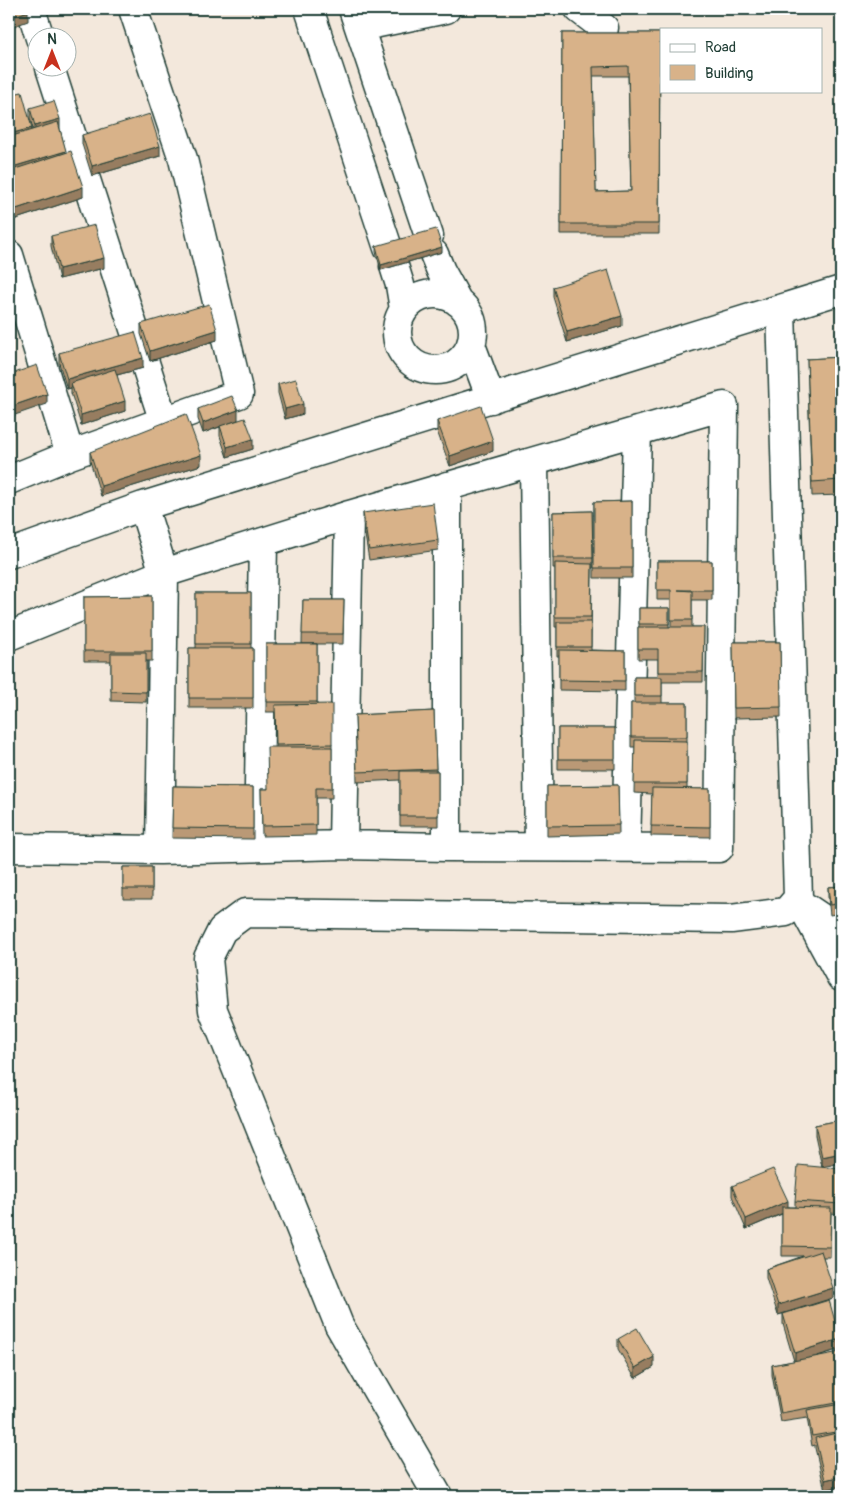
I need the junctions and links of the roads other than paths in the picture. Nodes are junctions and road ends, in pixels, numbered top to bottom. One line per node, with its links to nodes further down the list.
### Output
1 (31, 9): 7 (street)
2 (133, 9): 17 (street)
3 (309, 9): 13 (street)
4 (446, 9): 6 (street)
5 (579, 9): 8 (street)
6 (356, 18): 12 (street)
7 (37, 28)
8 (604, 28)
9 (53, 78): 17 (street)
10 (9, 255): 19 (street)
11 (841, 290): 14 (street)
12 (458, 302): 13 (street); 15 (street)
13 (404, 309): 15 (street)
14 (780, 309): 16 (street); 36 (street)
15 (471, 345): 16 (street)
16 (491, 399): 23 (street)
17 (164, 422): 19 (street)
18 (637, 431): 20 (street); 30 (street); 30 (street)
19 (70, 455): 21 (street)
20 (534, 462): 22 (street); 33 (street)
21 (9, 480)
22 (447, 486): 24 (street); 32 (street)
23 (144, 506): 26 (street); 27 (street)
24 (350, 515): 25 (street); 29 (street)
25 (263, 542): 27 (street); 31 (street)
26 (9, 554)
27 (164, 574): 28 (street); 35 (street)
28 (9, 636)
29 (343, 845): 31 (street); 32 (street)
30 (626, 846): 33 (street)
31 (258, 847): 35 (street)
32 (447, 847): 33 (street)
33 (539, 847)
34 (9, 848): 35 (street)
35 (160, 850)
36 (801, 902): 37 (street); 38 (street); 39 (street)
37 (841, 931)
38 (841, 977)
39 (438, 1496)

